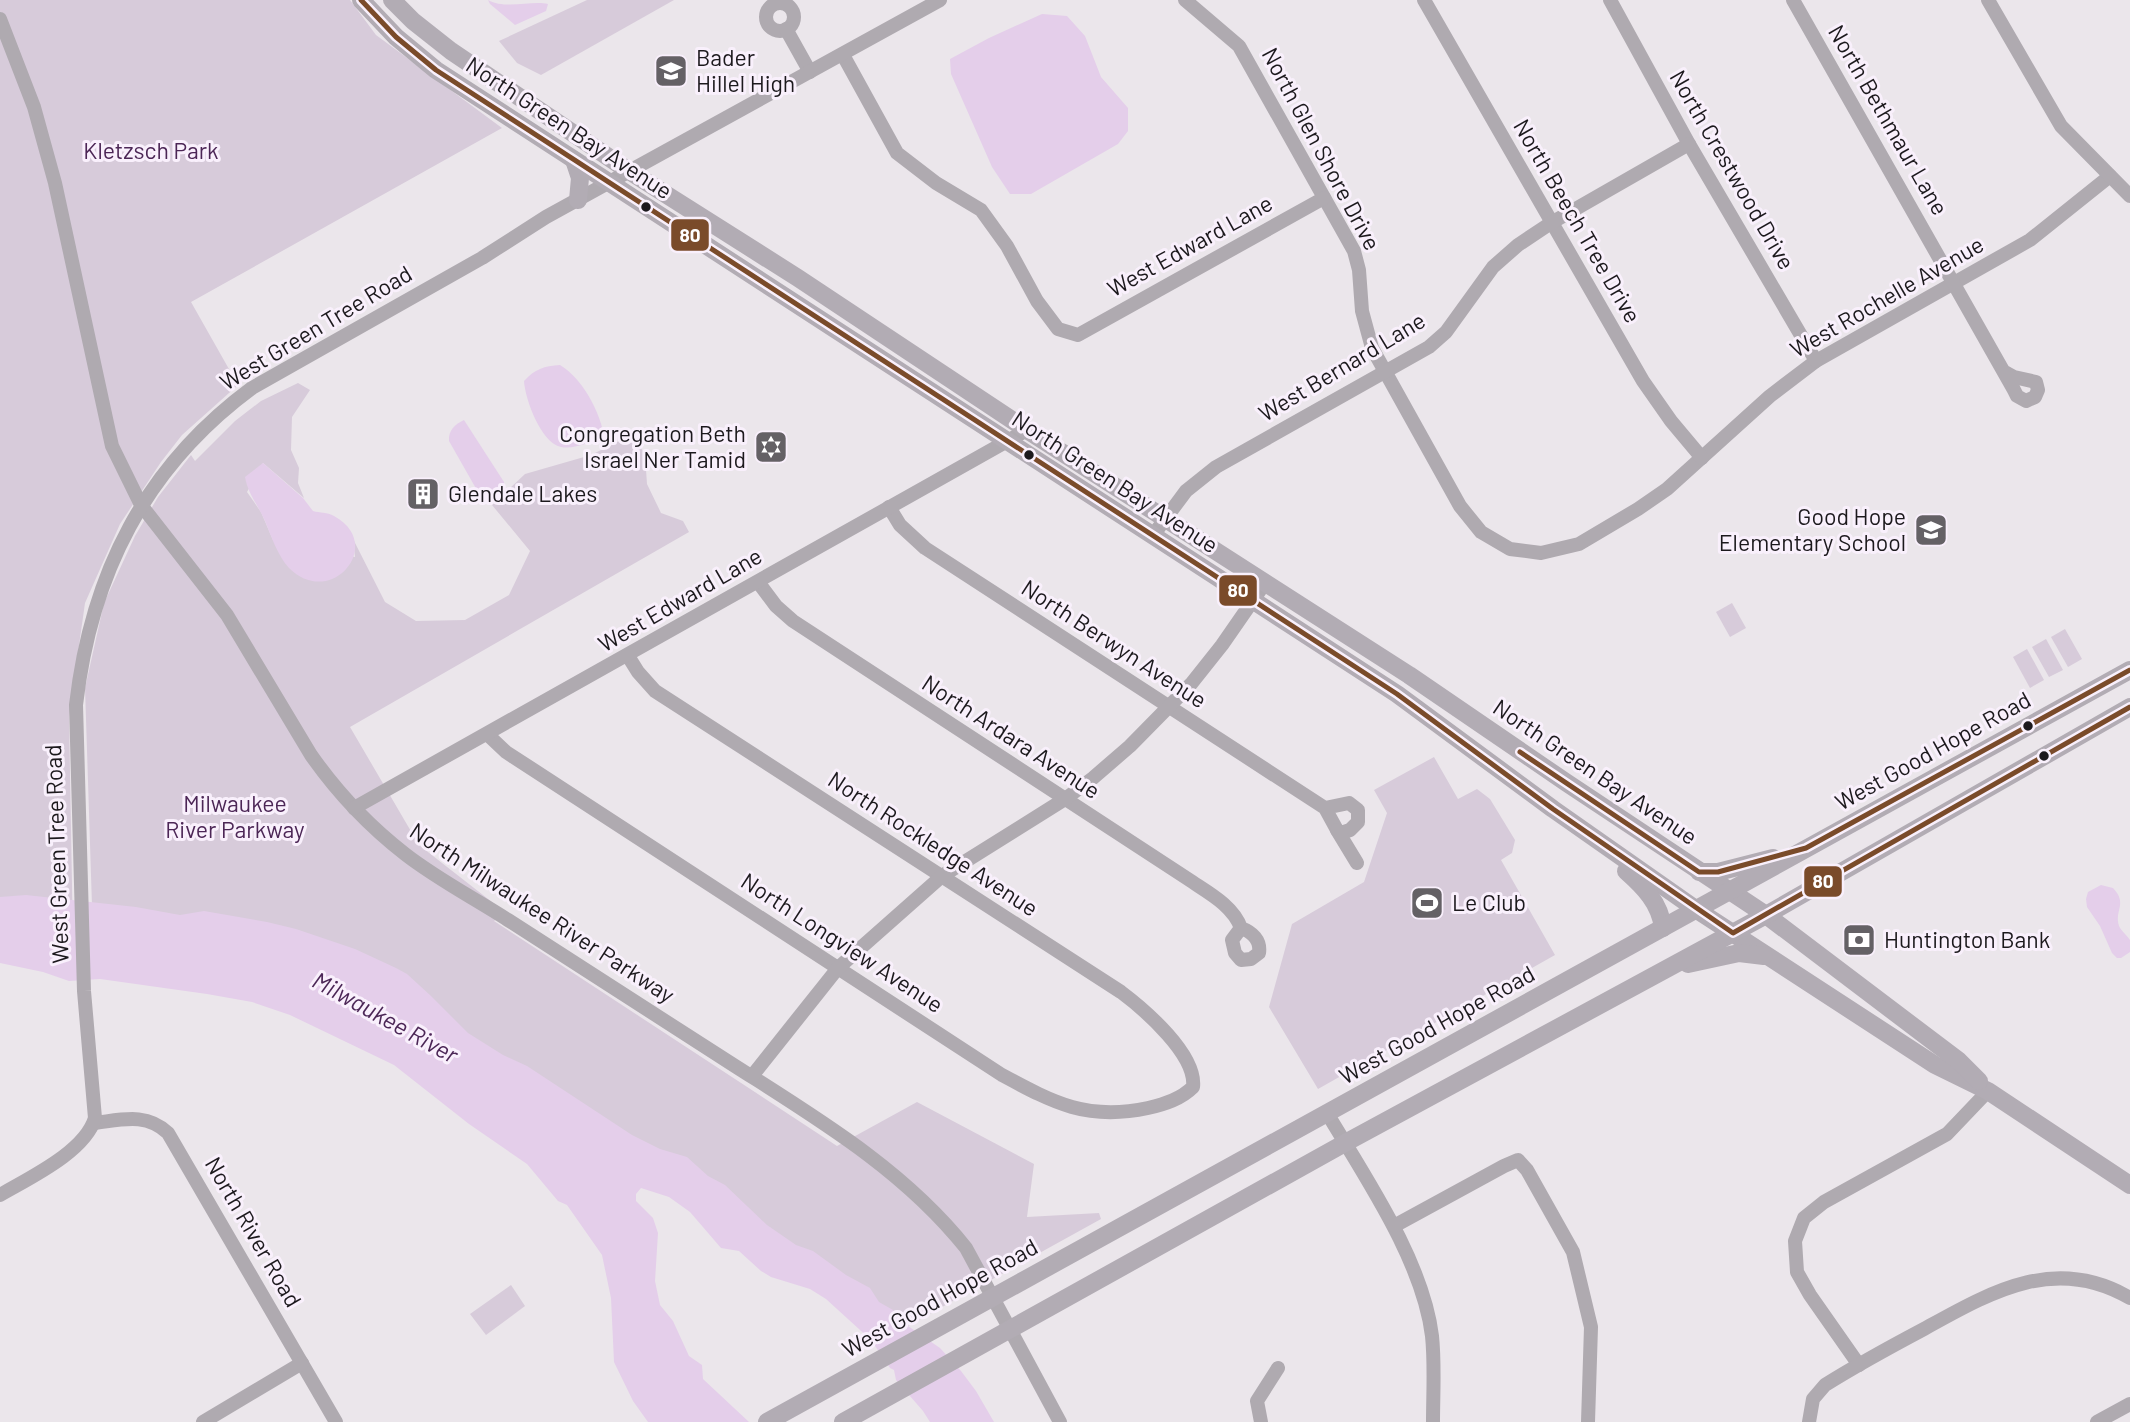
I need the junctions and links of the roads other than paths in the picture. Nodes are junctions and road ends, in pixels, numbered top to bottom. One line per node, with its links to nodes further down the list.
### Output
1 (360, 0): 14 (main road, North Green Bay Avenue)
2 (392, 0): 15 (main road, North Green Bay Avenue)
3 (940, 0): 11 (street, West Green Tree Road)
4 (1185, 0): 19 (street, North Glen Shore Drive)
5 (1424, 0): 21 (street, North Beech Tree Drive)
6 (1610, 0): 13 (street, North Crestwood Drive)
7 (1793, 0): 22 (street, North Bethmaur Lane)
8 (1988, 0): 16 (street)
9 (0, 19): 29 (street, North Milwaukee River Parkway)
10 (786, 29): 12 (street)
11 (843, 55): 12 (street, West Green Tree Road); 19 (street, West Edward Lane)
12 (810, 72): 15 (street, West Green Tree Road)
13 (1689, 144): 21 (street, West Bernard Lane); 23 (street, North Crestwood Drive)
14 (574, 160): 17 (main road, North Green Bay Avenue); 20 (main road)
15 (629, 171): 17 (street, West Green Tree Road); 26 (main road, North Green Bay Avenue)
16 (2110, 176): 18 (street); 22 (street, West Rochelle Avenue)
17 (609, 183): 20 (street, West Green Tree Road); 27 (main road, North Green Bay Avenue)
18 (2130, 196)
19 (1324, 198): 25 (street, North Glen Shore Drive)
20 (578, 200): 29 (street, West Green Tree Road)
21 (1552, 223): 25 (street, West Bernard Lane); 28 (street, North Beech Tree Drive)
22 (1954, 282): 23 (street, West Rochelle Avenue); 24 (street, North Bethmaur Lane)
23 (1816, 361): 28 (street, West Rochelle Avenue)
24 (2005, 372)
25 (1384, 373): 31 (street, West Bernard Lane); 33 (street, North Glen Shore Drive)
26 (1027, 430): 27 (street, West Edward Lane); 31 (main road, North Green Bay Avenue)
27 (1007, 442): 30 (street, West Edward Lane); 32 (main road, North Green Bay Avenue)
28 (1702, 458): 33 (street, West Rochelle Avenue)
29 (141, 505): 43 (street, North Milwaukee River Parkway); 66 (street, West Green Tree Road)
30 (889, 507): 34 (street, West Edward Lane); 39 (street, North Berwyn Avenue)
31 (1166, 519): 32 (street, West Bernard Lane); 35 (main road, North Green Bay Avenue)
32 (1154, 534): 36 (main road, North Green Bay Avenue)
33 (1510, 549)
34 (758, 582): 37 (street, West Edward Lane); 42 (street, North Ardara Avenue)
35 (1265, 583): 36 (street); 49 (main road, North Green Bay Avenue)
36 (1253, 600): 39 (street); 45 (main road, North Green Bay Avenue)
37 (628, 656): 41 (street, West Edward Lane); 50 (street, North Rockledge Avenue)
38 (2130, 670): 47 (main road, West Good Hope Road)
39 (1170, 707): 42 (street); 44 (street, North Berwyn Avenue)
40 (2130, 707): 52 (main road)
41 (488, 735): 43 (street, West Edward Lane); 60 (street, North Longview Avenue)
42 (1065, 799): 50 (street); 55 (street, North Ardara Avenue)
43 (355, 808): 62 (street, North Milwaukee River Parkway)
44 (1325, 808): 46 (street, North Berwyn Avenue); 46 (street)
45 (1577, 826): 53 (main road, North Green Bay Avenue); 56 (main road)
46 (1337, 830): 48 (street, North Berwyn Avenue)
47 (1807, 848): 49 (main road); 51 (main road, West Good Hope Road)
48 (1357, 863)
49 (1699, 872): 51 (main road, North Green Bay Avenue)
50 (942, 876): 60 (street); 63 (street, North Rockledge Avenue)
51 (1729, 891): 53 (main road, West Good Hope Road); 54 (main road, North Green Bay Avenue)
52 (1790, 901): 54 (main road); 58 (main road)
53 (1697, 910): 56 (main road, West Good Hope Road); 57 (main road, North Green Bay Avenue)
54 (1766, 915): 57 (main road); 58 (main road, North Green Bay Avenue)
55 (1241, 928)
56 (1663, 928): 65 (main road, West Good Hope Road)
57 (1733, 933): 59 (main road, North Green Bay Avenue); 61 (main road)
58 (1810, 949): 64 (main road, North Green Bay Avenue)
59 (1770, 957): 61 (main road); 64 (main road, North Green Bay Avenue)
60 (838, 968): 62 (street); 63 (street, North Longview Avenue)
61 (1667, 968): 67 (main road)
62 (751, 1076): 71 (street, North Milwaukee River Parkway)
63 (1193, 1087)
64 (1988, 1091): 68 (main road, North Green Bay Avenue); 75 (street)
65 (1327, 1113): 67 (street); 71 (main road, West Good Hope Road)
66 (94, 1123): 69 (street); 74 (street, North River Road)
67 (1345, 1143): 70 (street); 73 (main road)
68 (2130, 1185)
69 (0, 1195)
70 (1394, 1226): 84 (street); 85 (street)
71 (994, 1297): 73 (street, North Milwaukee River Parkway); 80 (main road, West Good Hope Road)
72 (2130, 1298): 75 (street)
73 (1009, 1330): 81 (main road); 82 (street, North Milwaukee River Parkway)
74 (302, 1363): 78 (street); 79 (street, North River Road)
75 (1858, 1365): 86 (street)
76 (1278, 1368): 83 (street)
77 (2130, 1404): 87 (street)
78 (203, 1422)
79 (336, 1422)
80 (767, 1422)
81 (843, 1422)
82 (1060, 1422)
83 (1261, 1422)
84 (1433, 1422)
85 (1588, 1422)
86 (1809, 1422)
87 (2097, 1422)

